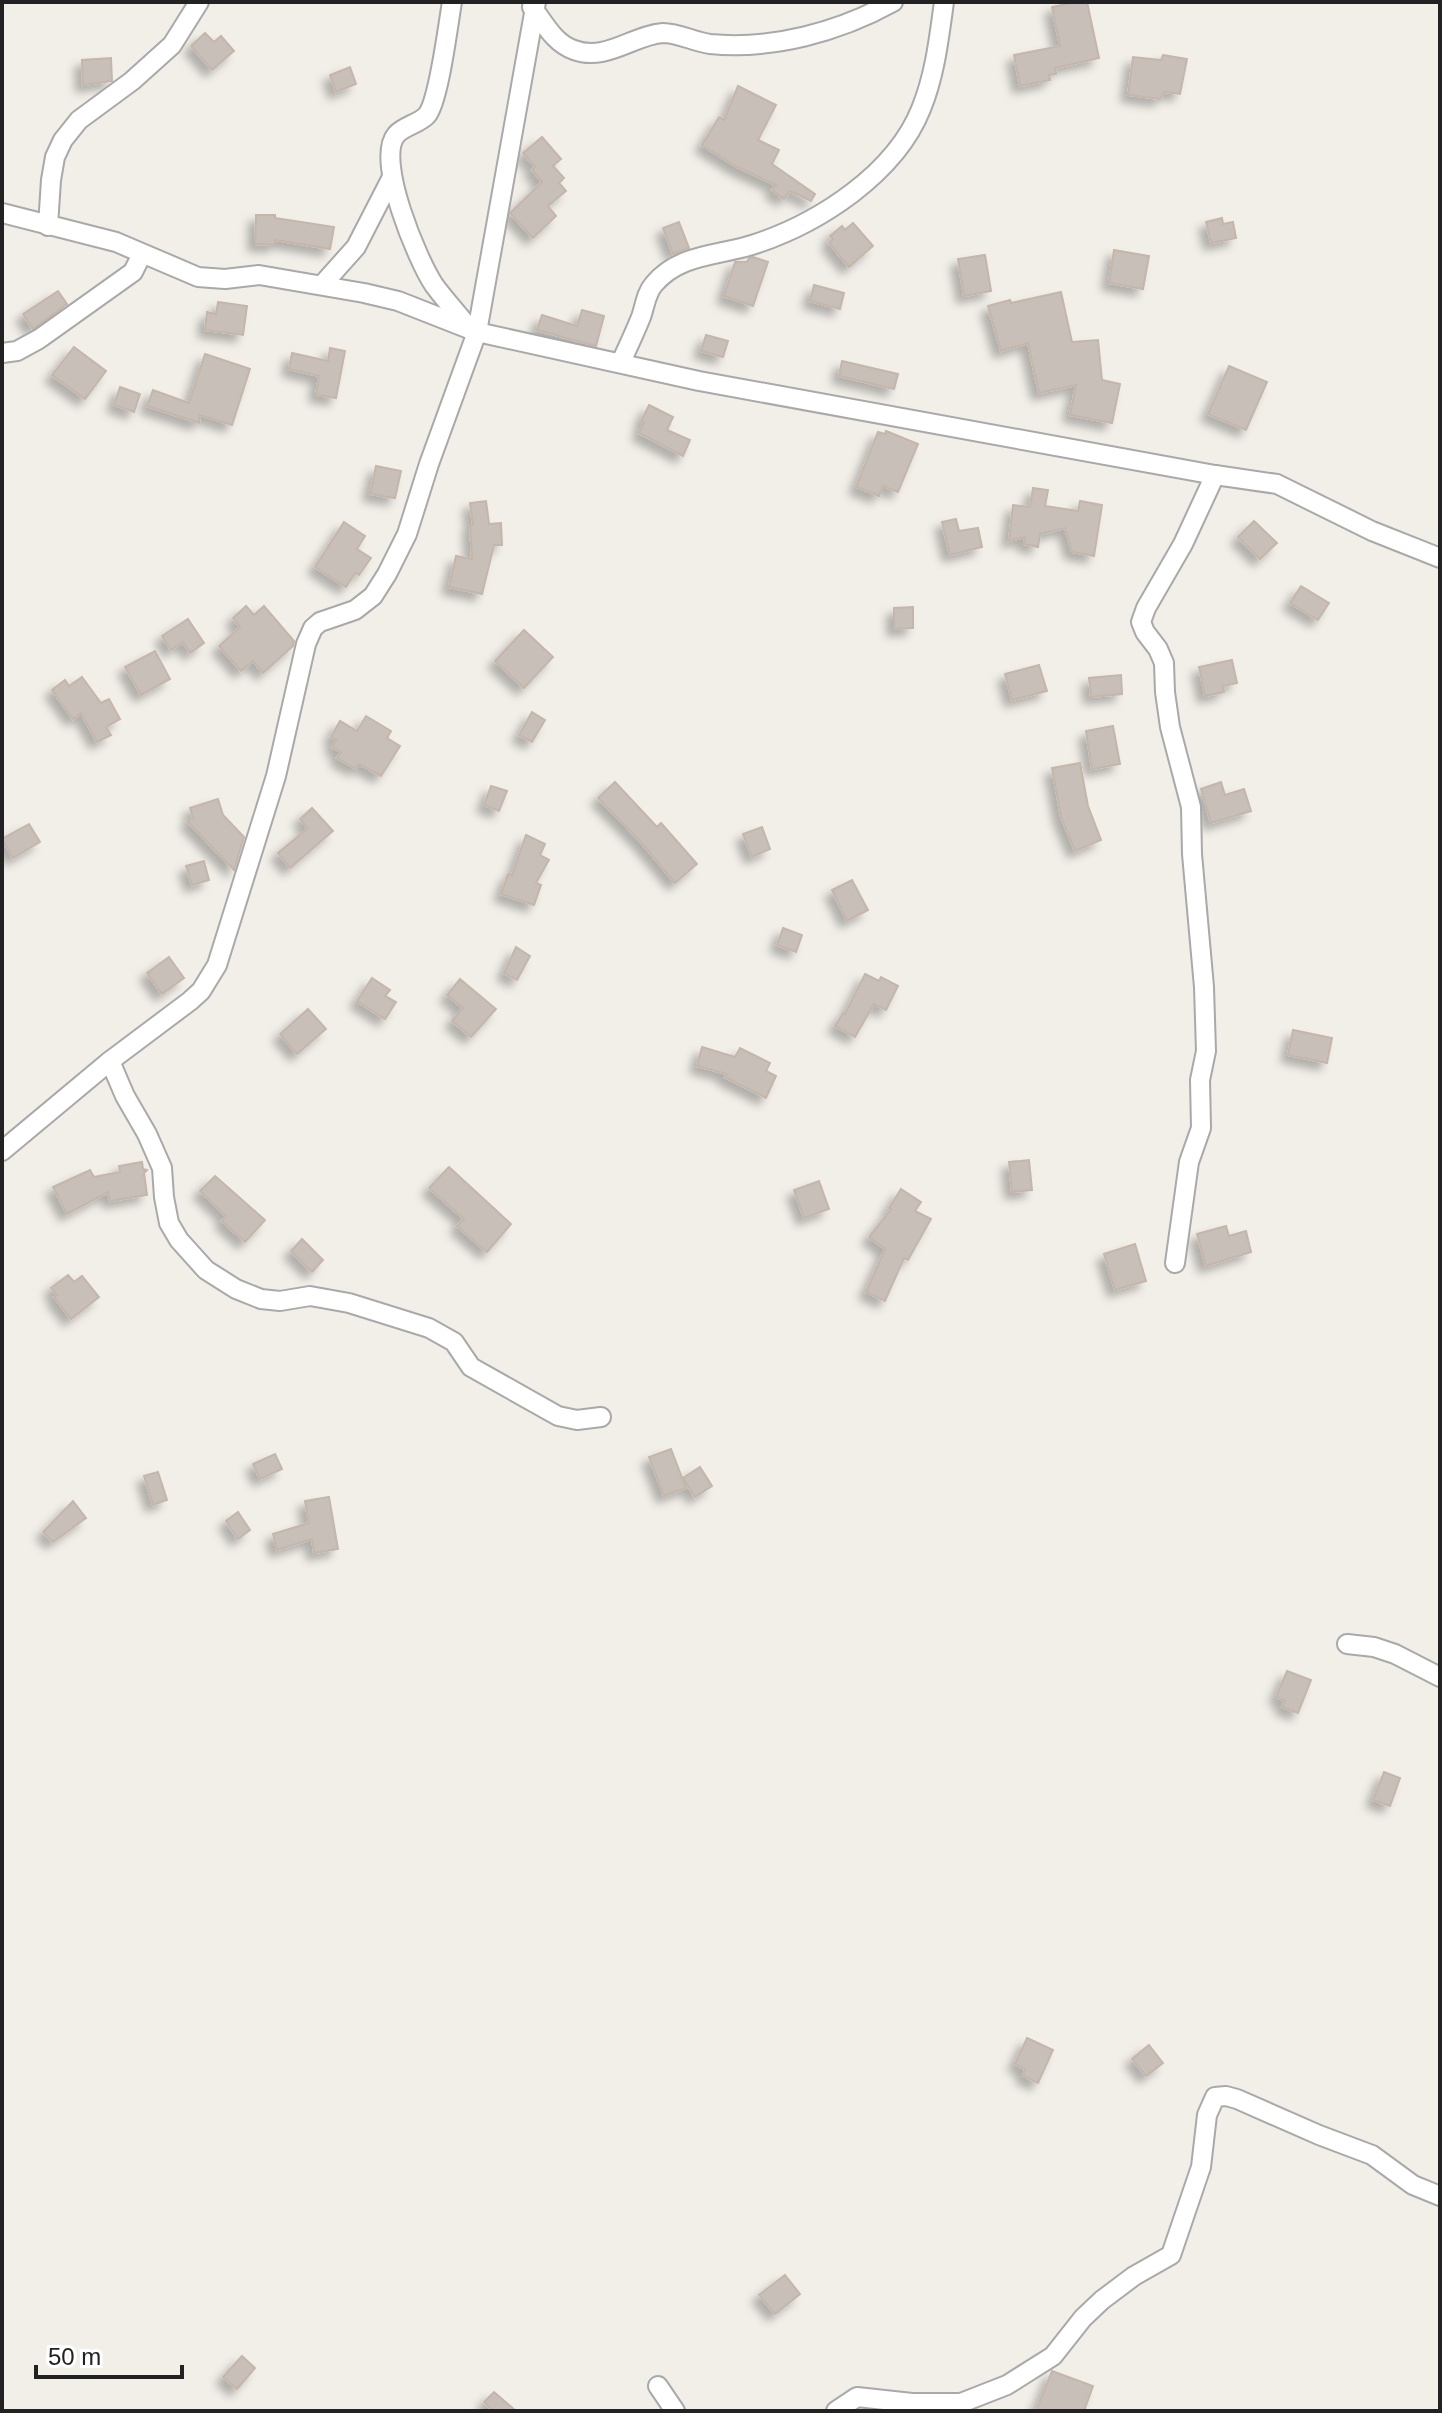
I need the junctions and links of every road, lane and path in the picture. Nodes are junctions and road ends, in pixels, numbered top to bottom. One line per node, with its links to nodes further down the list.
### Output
1 (199, 2): 8 (street)
2 (452, 2): 6 (street)
3 (893, 2): 5 (street)
4 (944, 2): 13 (street)
5 (533, 5): 11 (street)
6 (392, 177): 10 (street); 11 (street)
7 (2, 213): 8 (street)
8 (48, 226): 9 (street)
9 (142, 254): 10 (street); 12 (street)
10 (322, 285): 11 (street)
11 (474, 331): 13 (street); 16 (street)
12 (2, 353)
13 (621, 362): 14 (street)
14 (1215, 475): 15 (street); 18 (street)
15 (1440, 558)
16 (110, 1061): 17 (street); 19 (street)
17 (2, 1151)
18 (1175, 1263)
19 (601, 1417)
20 (1347, 1644): 21 (street)
21 (1440, 1677)
22 (1440, 2196): 25 (street)
23 (658, 2386): 24 (street)
24 (675, 2411)
25 (836, 2411)

